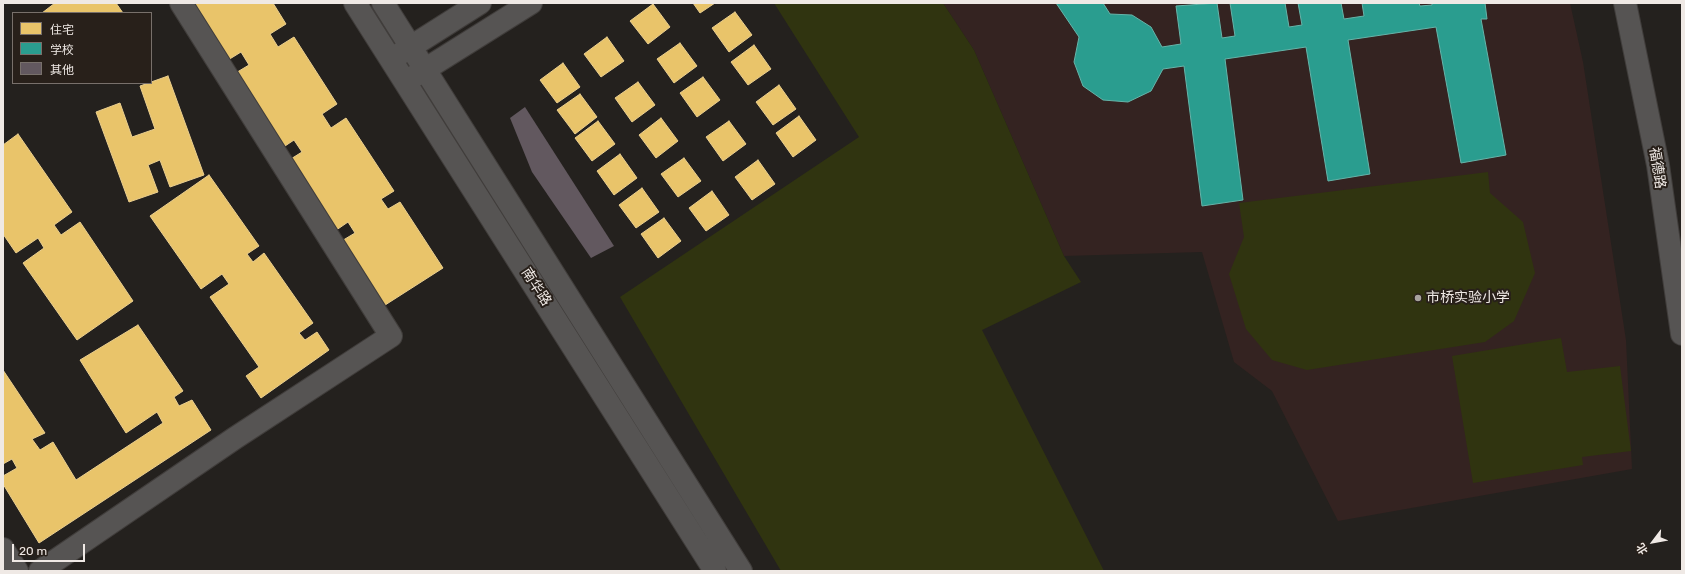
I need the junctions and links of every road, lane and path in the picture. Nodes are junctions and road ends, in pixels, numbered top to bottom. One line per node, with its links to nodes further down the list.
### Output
1 (181, 3): 14 (street)
2 (355, 3): 8 (street, 南华路)
3 (383, 3): 7 (street, 南华路)
4 (480, 3): 7 (street)
5 (531, 3): 9 (street)
6 (1625, 3): 11 (street, 福德路)
7 (411, 47): 8 (street); 9 (street, 南华路)
8 (391, 59): 10 (street, 南华路)
9 (425, 70): 10 (street); 16 (street, 南华路)
10 (406, 82): 15 (street, 南华路)
11 (1682, 334)
12 (3, 549): 13 (street)
13 (17, 571)
14 (40, 571)
15 (715, 571)
16 (741, 571)

